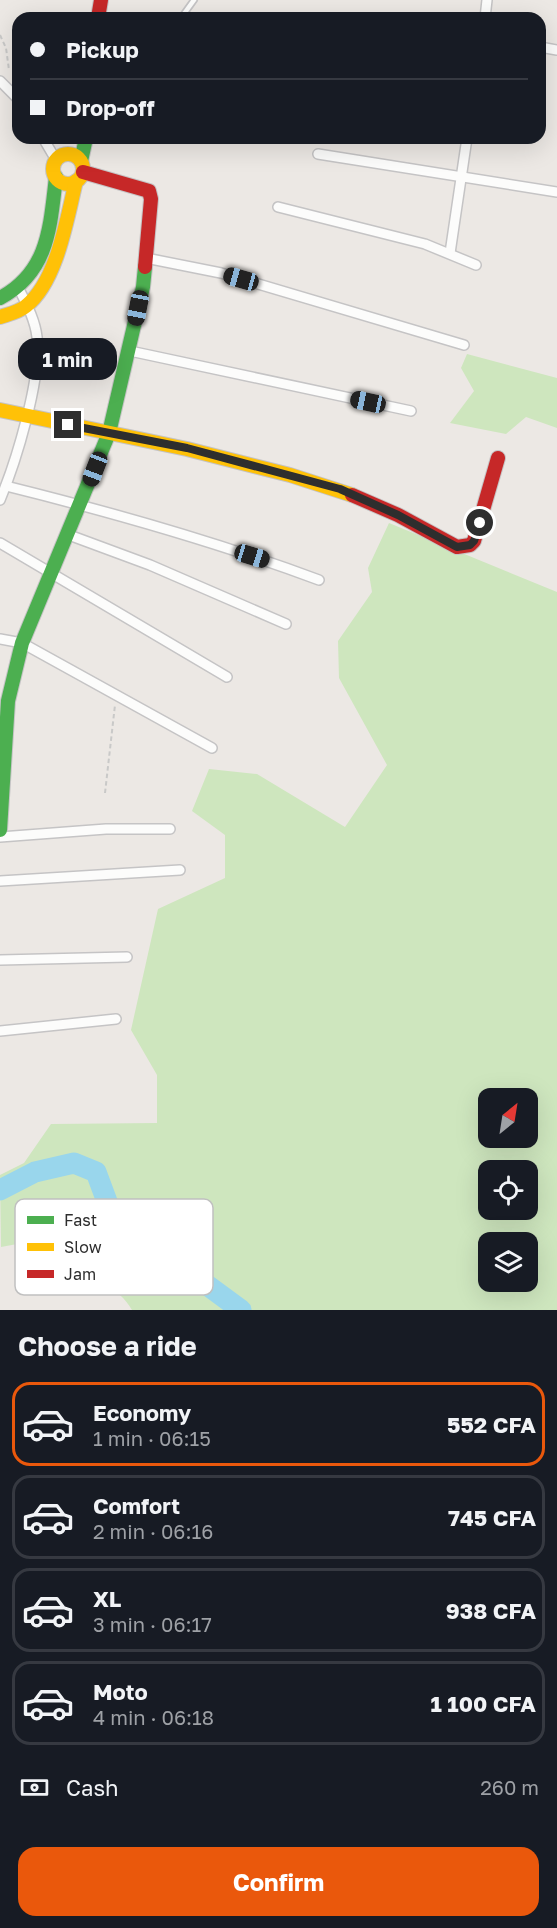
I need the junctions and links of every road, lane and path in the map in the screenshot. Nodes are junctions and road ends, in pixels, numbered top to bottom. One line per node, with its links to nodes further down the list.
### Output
1 (194, 0): 2 (lane)
2 (185, 12)
3 (0, 35): 4 (path)
4 (9, 70)
5 (0, 81): 6 (street)
6 (12, 93)
7 (48, 144): 12 (street)
8 (65, 144): 12 (main road)
9 (85, 144): 13 (main road)
10 (465, 144): 15 (street)
11 (318, 154): 15 (street)
12 (58, 158): 13 (main road); 14 (main road)
13 (80, 171): 14 (main road); 19 (main road); 23 (main road)
14 (56, 177): 21 (main road)
15 (461, 178): 16 (street); 18 (street)
16 (557, 192)
17 (278, 207): 18 (street)
18 (450, 253): 20 (street)
19 (146, 258): 25 (street); 26 (main road)
20 (476, 265)
21 (19, 290): 22 (main road); 23 (street)
22 (0, 298)
23 (27, 305): 24 (main road); 29 (street)
24 (0, 317)
25 (465, 345)
26 (130, 351): 28 (street); 30 (main road)
27 (0, 410): 29 (main road)
28 (411, 411)
29 (27, 418): 30 (main road); 32 (street)
30 (109, 433): 31 (main road); 34 (main road)
31 (498, 458)
32 (6, 486): 33 (street); 34 (street)
33 (0, 500)
34 (81, 505): 35 (main road); 38 (street)
35 (69, 535): 37 (main road); 39 (street)
36 (0, 543): 37 (street)
37 (52, 574): 41 (main road); 42 (street)
38 (319, 580)
39 (286, 624)
40 (0, 639): 41 (street)
41 (22, 643): 43 (street); 44 (main road)
42 (227, 677)
43 (116, 697): 45 (street); 47 (path)
44 (4, 702): 46 (main road)
45 (212, 748)
46 (2, 771): 49 (main road)
47 (105, 793)
48 (170, 829): 50 (street)
49 (0, 830)
50 (0, 837)
51 (180, 870): 52 (street)
52 (0, 880)
53 (128, 957): 54 (street)
54 (0, 960)
55 (116, 1019): 56 (street)
56 (0, 1030)

